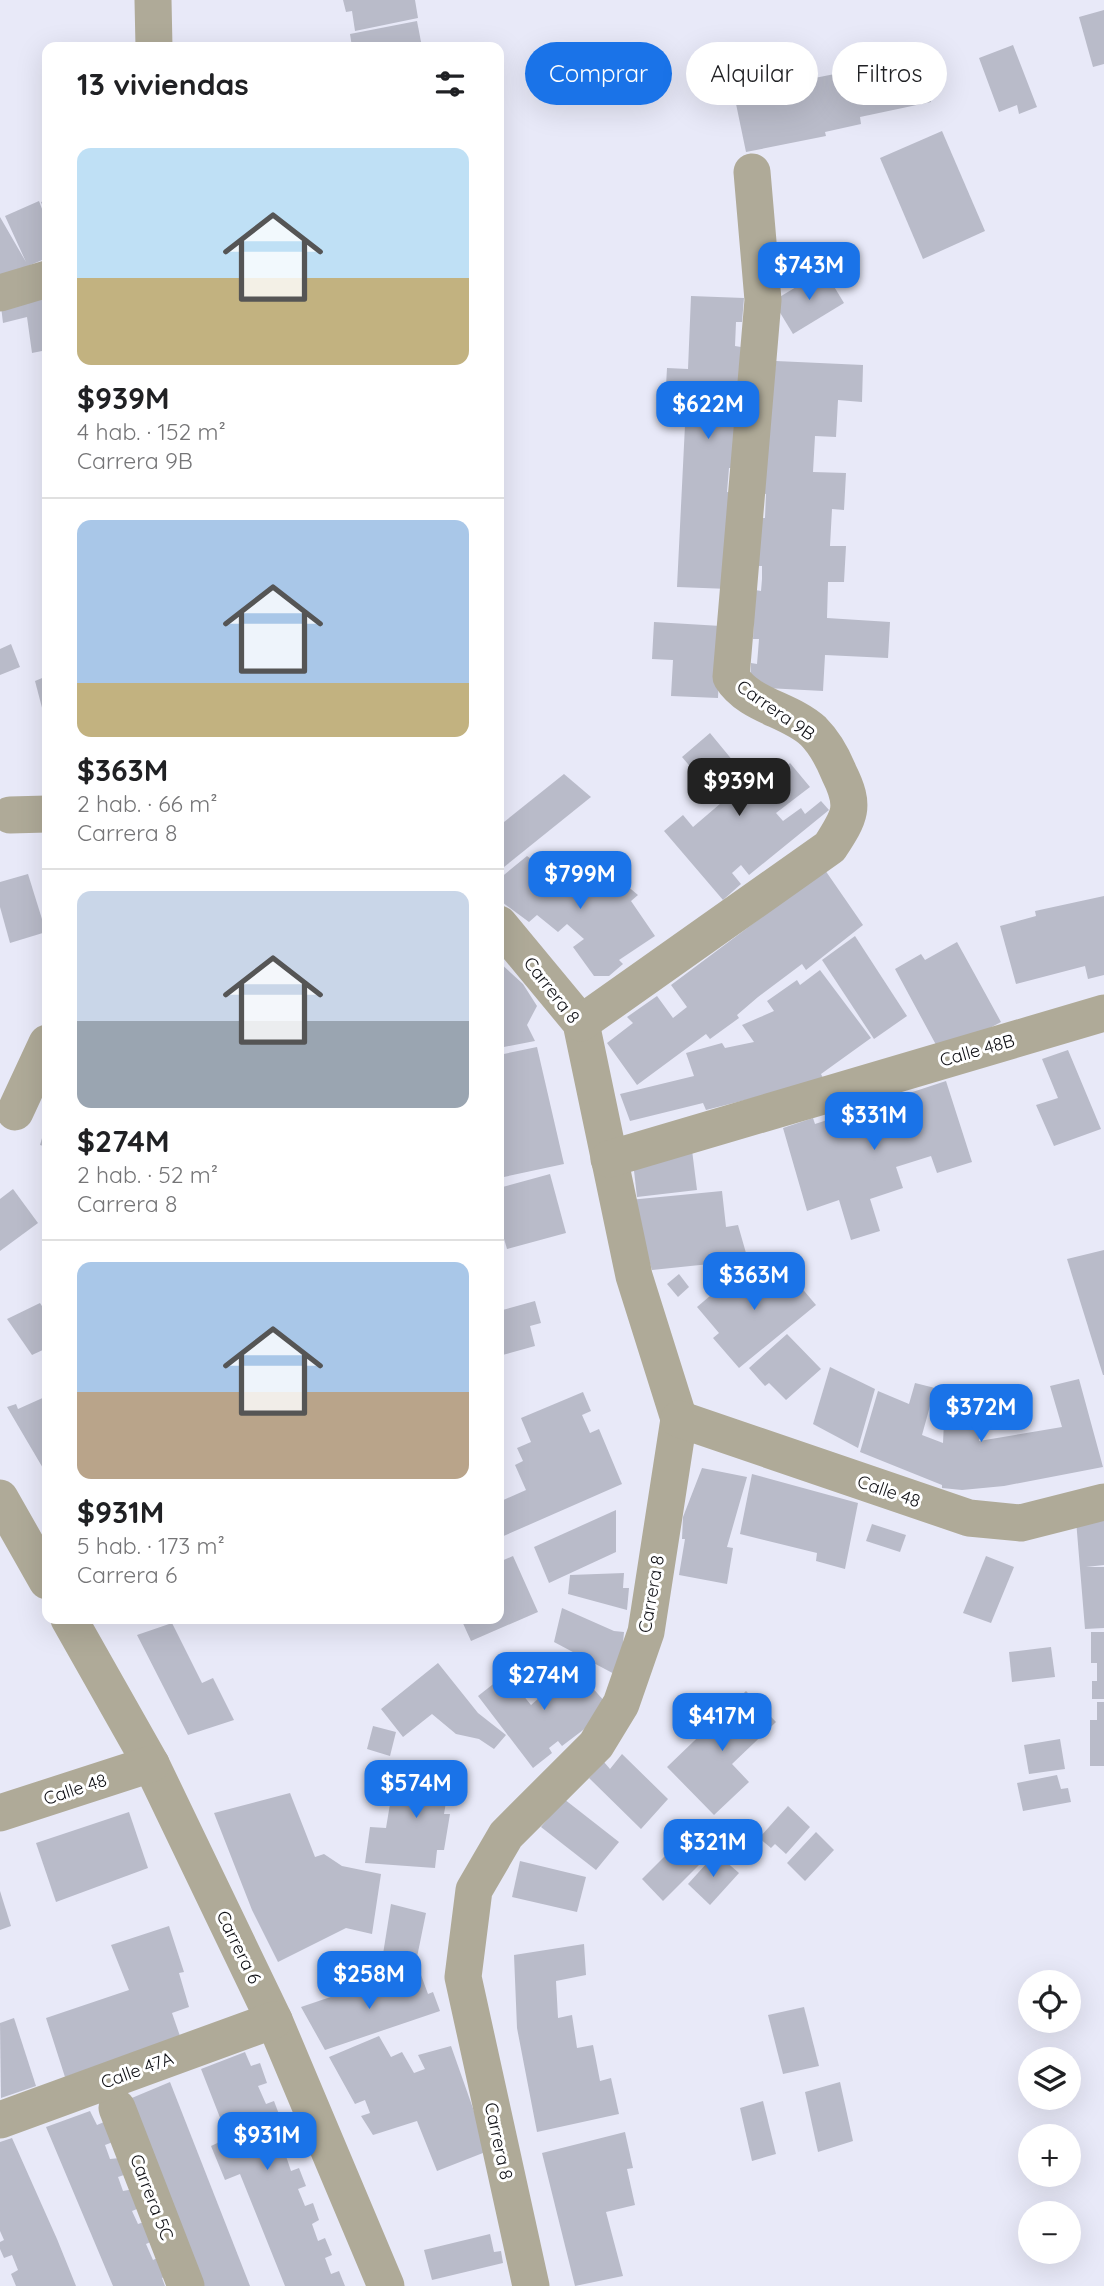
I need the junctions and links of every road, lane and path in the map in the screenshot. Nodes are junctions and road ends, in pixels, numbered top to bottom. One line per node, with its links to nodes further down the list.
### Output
1 (153, 0): 2 (street)
2 (154, 42)
3 (752, 172): 10 (street, Carrera 9B)
4 (42, 280): 5 (street)
5 (0, 293)
6 (42, 814): 7 (street)
7 (10, 816)
8 (504, 930): 10 (street, Carrera 8)
9 (1104, 1013): 13 (street, Calle 48B)
10 (581, 1023): 13 (street, Carrera 8)
11 (42, 1054): 12 (street)
12 (15, 1112)
13 (609, 1159): 14 (street, Carrera 8)
14 (679, 1419): 16 (street, Calle 48); 26 (street, Carrera 8)
15 (0, 1497): 17 (street)
16 (1104, 1502)
17 (42, 1572)
18 (72, 1624): 19 (street, Carrera 6)
19 (151, 1764): 20 (street, Calle 48); 21 (street, Carrera 6)
20 (0, 1813)
21 (274, 2020): 23 (street, Calle 47A); 25 (street, Carrera 6)
22 (117, 2108): 24 (street, Carrera 5C)
23 (0, 2120)
24 (186, 2286)
25 (386, 2286)
26 (531, 2286)

